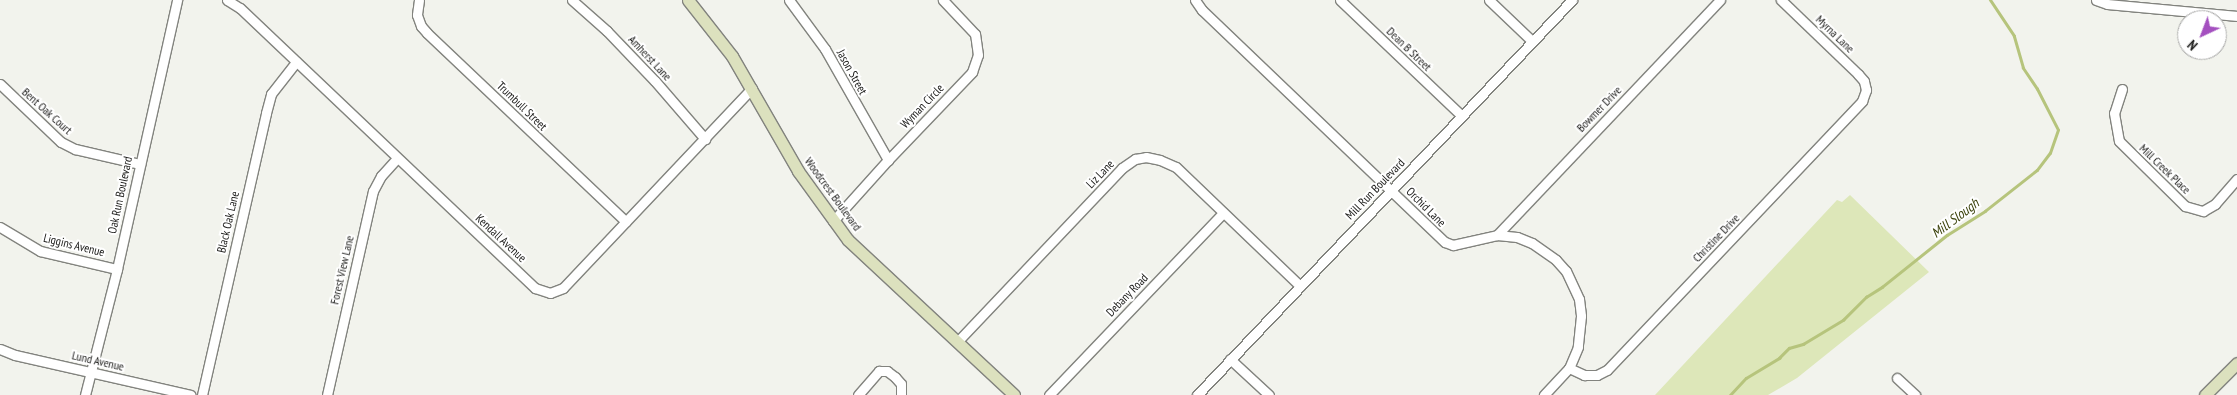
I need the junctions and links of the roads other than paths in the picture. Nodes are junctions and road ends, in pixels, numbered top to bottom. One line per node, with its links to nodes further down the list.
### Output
1 (177, 0): 26 (street, Oak Run Boulevard)
2 (227, 0): 17 (street, Kendall Avenue)
3 (419, 0): 31 (street, Trumbull Street)
4 (572, 0): 23 (street, Amherst Lane)
5 (688, 0): 19 (street, Woodcrest Boulevard)
6 (789, 0): 25 (street, Jason Street)
7 (943, 0): 25 (street, Wyman Circle)
8 (1195, 0): 28 (street, Orchid Lane)
9 (1340, 0): 22 (street, Dean B Street)
10 (1489, 0): 16 (street)
11 (1572, 0): 16 (street, Mill Run Boulevard)
12 (1720, 0): 33 (street, Bowmer Drive)
13 (1781, 0): 21 (street, Myrna Lane)
14 (2096, 0): 15 (street)
15 (2237, 16)
16 (1532, 41): 22 (street, Mill Run Boulevard)
17 (296, 62): 24 (street, Kendall Avenue); 45 (street, Black Oak Lane)
18 (0, 84): 26 (street, Bent Oak Court)
19 (752, 88): 23 (street, Kendall Avenue); 30 (street, Woodcrest Boulevard)
20 (2122, 89): 27 (street, Mill Creek Place)
21 (1866, 90): 40 (street, Christine Drive)
22 (1462, 116): 28 (street, Mill Run Boulevard)
23 (705, 139): 31 (street, Kendall Avenue)
24 (397, 158): 31 (street, Kendall Avenue); 46 (street, Forest View Lane)
25 (888, 160): 30 (street, Wyman Circle)
26 (140, 164): 34 (street, Oak Run Boulevard)
27 (2237, 179)
28 (1391, 190): 33 (street, Orchid Lane); 35 (street, Mill Run Boulevard)
29 (1223, 213): 35 (street, Liz Lane); 36 (street, Liz Lane); 50 (street, Debany Road)
30 (832, 221): 36 (street, Woodcrest Boulevard)
31 (626, 222)
32 (0, 227): 34 (street, Liggins Avenue)
33 (1497, 235): 40 (street, Orchid Lane)
34 (117, 269): 41 (street, Oak Run Boulevard)
35 (1300, 286): 38 (street, Mill Run Boulevard)
36 (957, 342): 49 (street, Woodcrest Boulevard)
37 (0, 348): 41 (street, Lund Avenue)
38 (1230, 359): 51 (street, Mill Run Boulevard); 52 (street)
39 (2237, 363): 55 (street)
40 (1569, 368): 53 (street, Orchid Lane)
41 (93, 372): 43 (street, Oak Run Boulevard); 44 (street, Lund Avenue)
42 (1897, 378): 54 (street)
43 (85, 395)
44 (191, 395)
45 (202, 395)
46 (327, 395)
47 (858, 395): 48 (street)
48 (900, 395)
49 (1014, 395)
50 (1049, 395)
51 (1197, 395)
52 (1270, 395)
53 (1544, 395)
54 (1915, 395)
55 (2205, 395)

